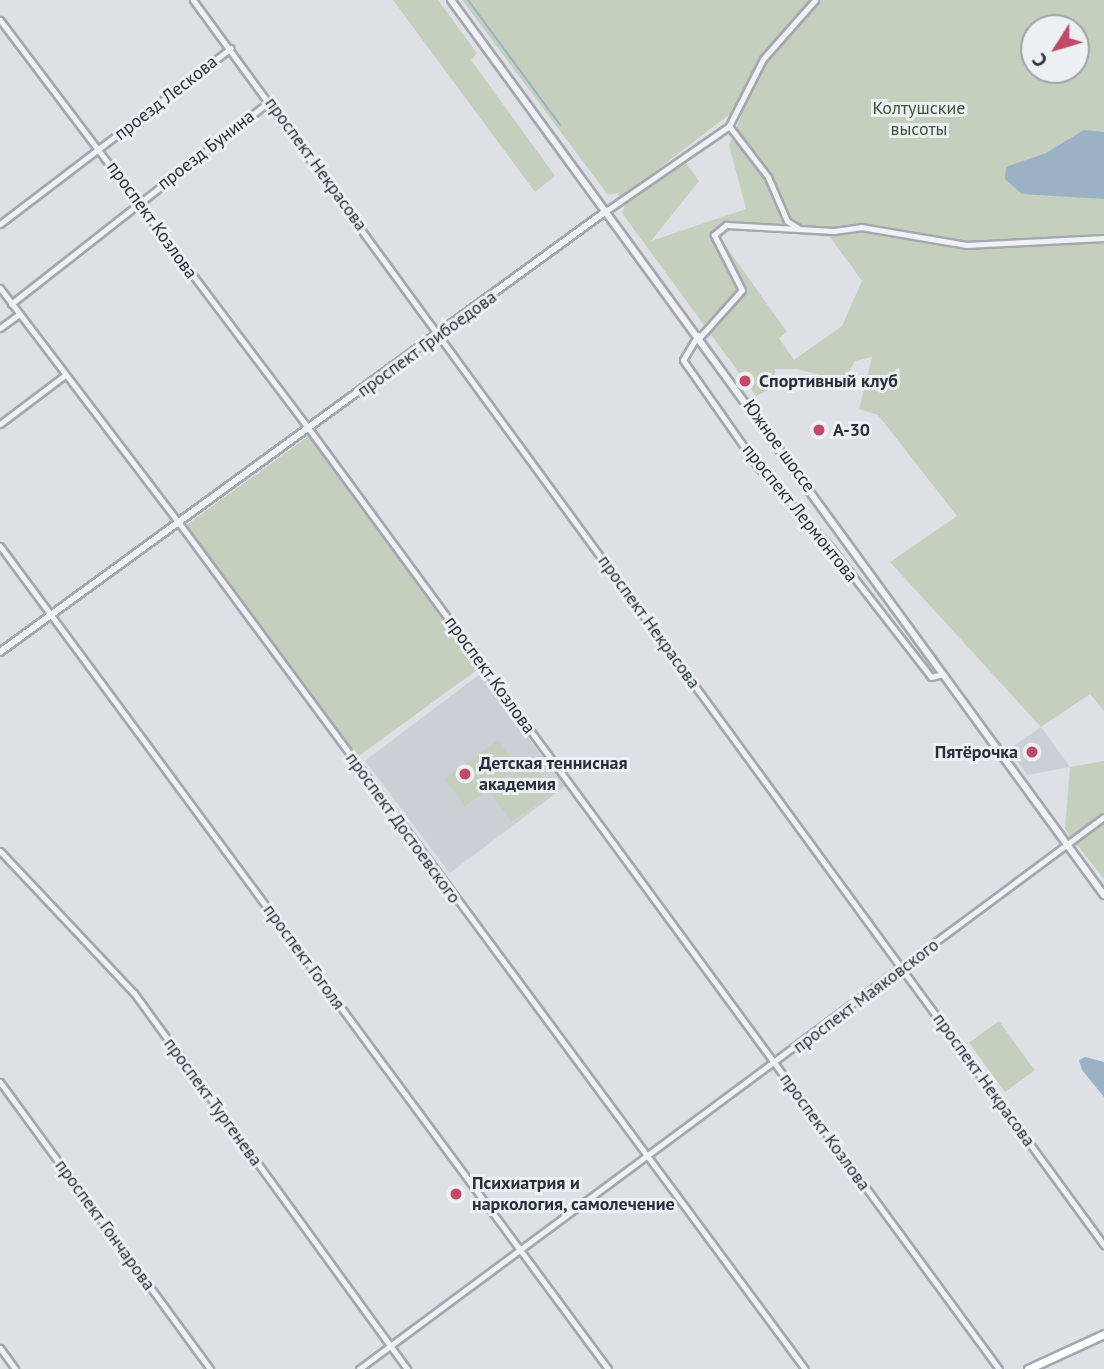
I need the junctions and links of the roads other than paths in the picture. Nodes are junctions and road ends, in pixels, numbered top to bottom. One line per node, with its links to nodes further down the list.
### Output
1 (193, 0): 5 (street, проспект Некрасова)
2 (451, 0): 10 (street, Южное шоссе)
3 (815, 0): 7 (street, проспект Грибоедова)
4 (0, 20): 8 (street, проспект Козлова)
5 (231, 48): 6 (street, проспект Некрасова); 8 (street, проезд Лескова)
6 (270, 101): 9 (street, проезд Бунина); 18 (street, проспект Некрасова)
7 (729, 126): 10 (street, проспект Грибоедова); 12 (street)
8 (100, 150): 9 (street, проспект Козлова); 11 (street, проезд Лескова)
9 (138, 204): 15 (street, проезд Бунина); 22 (street, проспект Козлова)
10 (606, 211): 18 (street, проспект Грибоедова); 19 (street, Южное шоссе)
11 (0, 223)
12 (798, 228): 13 (street); 19 (street)
13 (1104, 237)
14 (0, 288): 15 (street, проспект Достоевского)
15 (11, 304): 16 (street, проспект Достоевского)
16 (18, 315): 17 (street); 20 (street, проспект Достоевского)
17 (0, 328)
18 (439, 335): 22 (street, проспект Грибоедова); 32 (street, проспект Некрасова)
19 (699, 336): 27 (street, Южное шоссе); 27 (street, проспект Лермонтова)
20 (65, 375): 21 (street); 23 (street, проспект Достоевского)
21 (0, 424)
22 (309, 429): 23 (street, проспект Грибоедова); 33 (street, проспект Козлова)
23 (179, 523): 25 (street, проспект Грибоедова); 35 (street, проспект Достоевского)
24 (0, 546): 25 (street, проспект Гоголя)
25 (52, 615): 26 (street, проспект Грибоедова); 37 (street, проспект Гоголя)
26 (0, 652)
27 (943, 674): 29 (street, Южное шоссе)
28 (1104, 817): 29 (street, проспект Маяковского)
29 (1068, 845): 31 (street, Южное шоссе); 32 (street, проспект Маяковского)
30 (0, 851): 39 (street, проспект Тургенева)
31 (1104, 895)
32 (903, 968): 33 (street, проспект Маяковского); 36 (street, проспект Некрасова)
33 (775, 1064): 35 (street, проспект Маяковского); 47 (street, проспект Козлова)
34 (0, 1082): 42 (street, проспект Гончарова)
35 (645, 1157): 37 (street, проспект Маяковского); 46 (street, проспект Достоевского)
36 (1104, 1245)
37 (521, 1250): 39 (street, проспект Маяковского); 45 (street, проспект Гоголя)
38 (1104, 1334): 48 (main road)
39 (390, 1346): 43 (street, проспект Маяковского); 44 (street, проспект Тургенева)
40 (0, 1348): 41 (street)
41 (15, 1369)
42 (210, 1369)
43 (359, 1369)
44 (407, 1369)
45 (608, 1369)
46 (805, 1369)
47 (999, 1369)
48 (1028, 1369)

